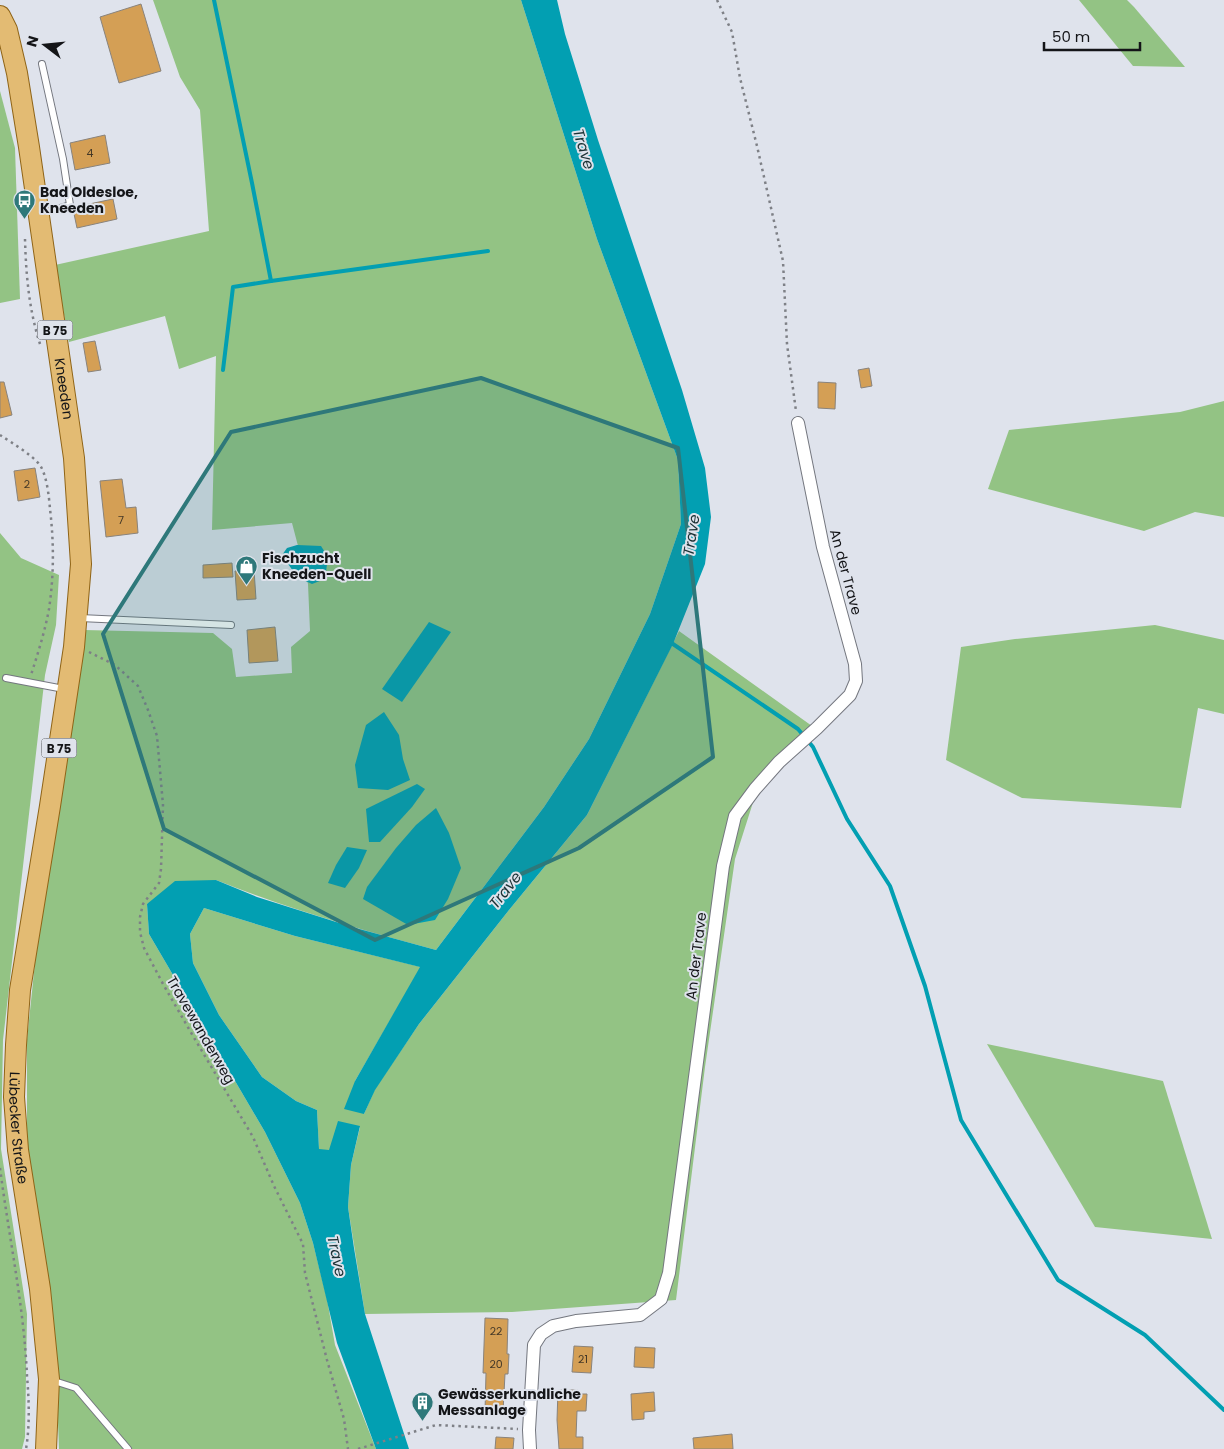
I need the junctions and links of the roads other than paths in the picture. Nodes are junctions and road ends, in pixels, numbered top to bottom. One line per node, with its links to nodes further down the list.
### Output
1 (0, 16): 3 (main road, Kneeden / B 75)
2 (42, 64): 3 (lane)
3 (39, 215): 5 (main road, Kneeden / B 75)
4 (798, 423): 12 (street, An der Trave)
5 (76, 618): 6 (lane); 8 (main road, Kneeden / B 75)
6 (231, 625)
7 (6, 678): 8 (lane)
8 (67, 690): 9 (main road, Lübecker Straße / B 75)
9 (49, 1379): 10 (main road, Lübecker Straße / B 75); 11 (lane)
10 (46, 1449)
11 (128, 1449)
12 (530, 1449)

